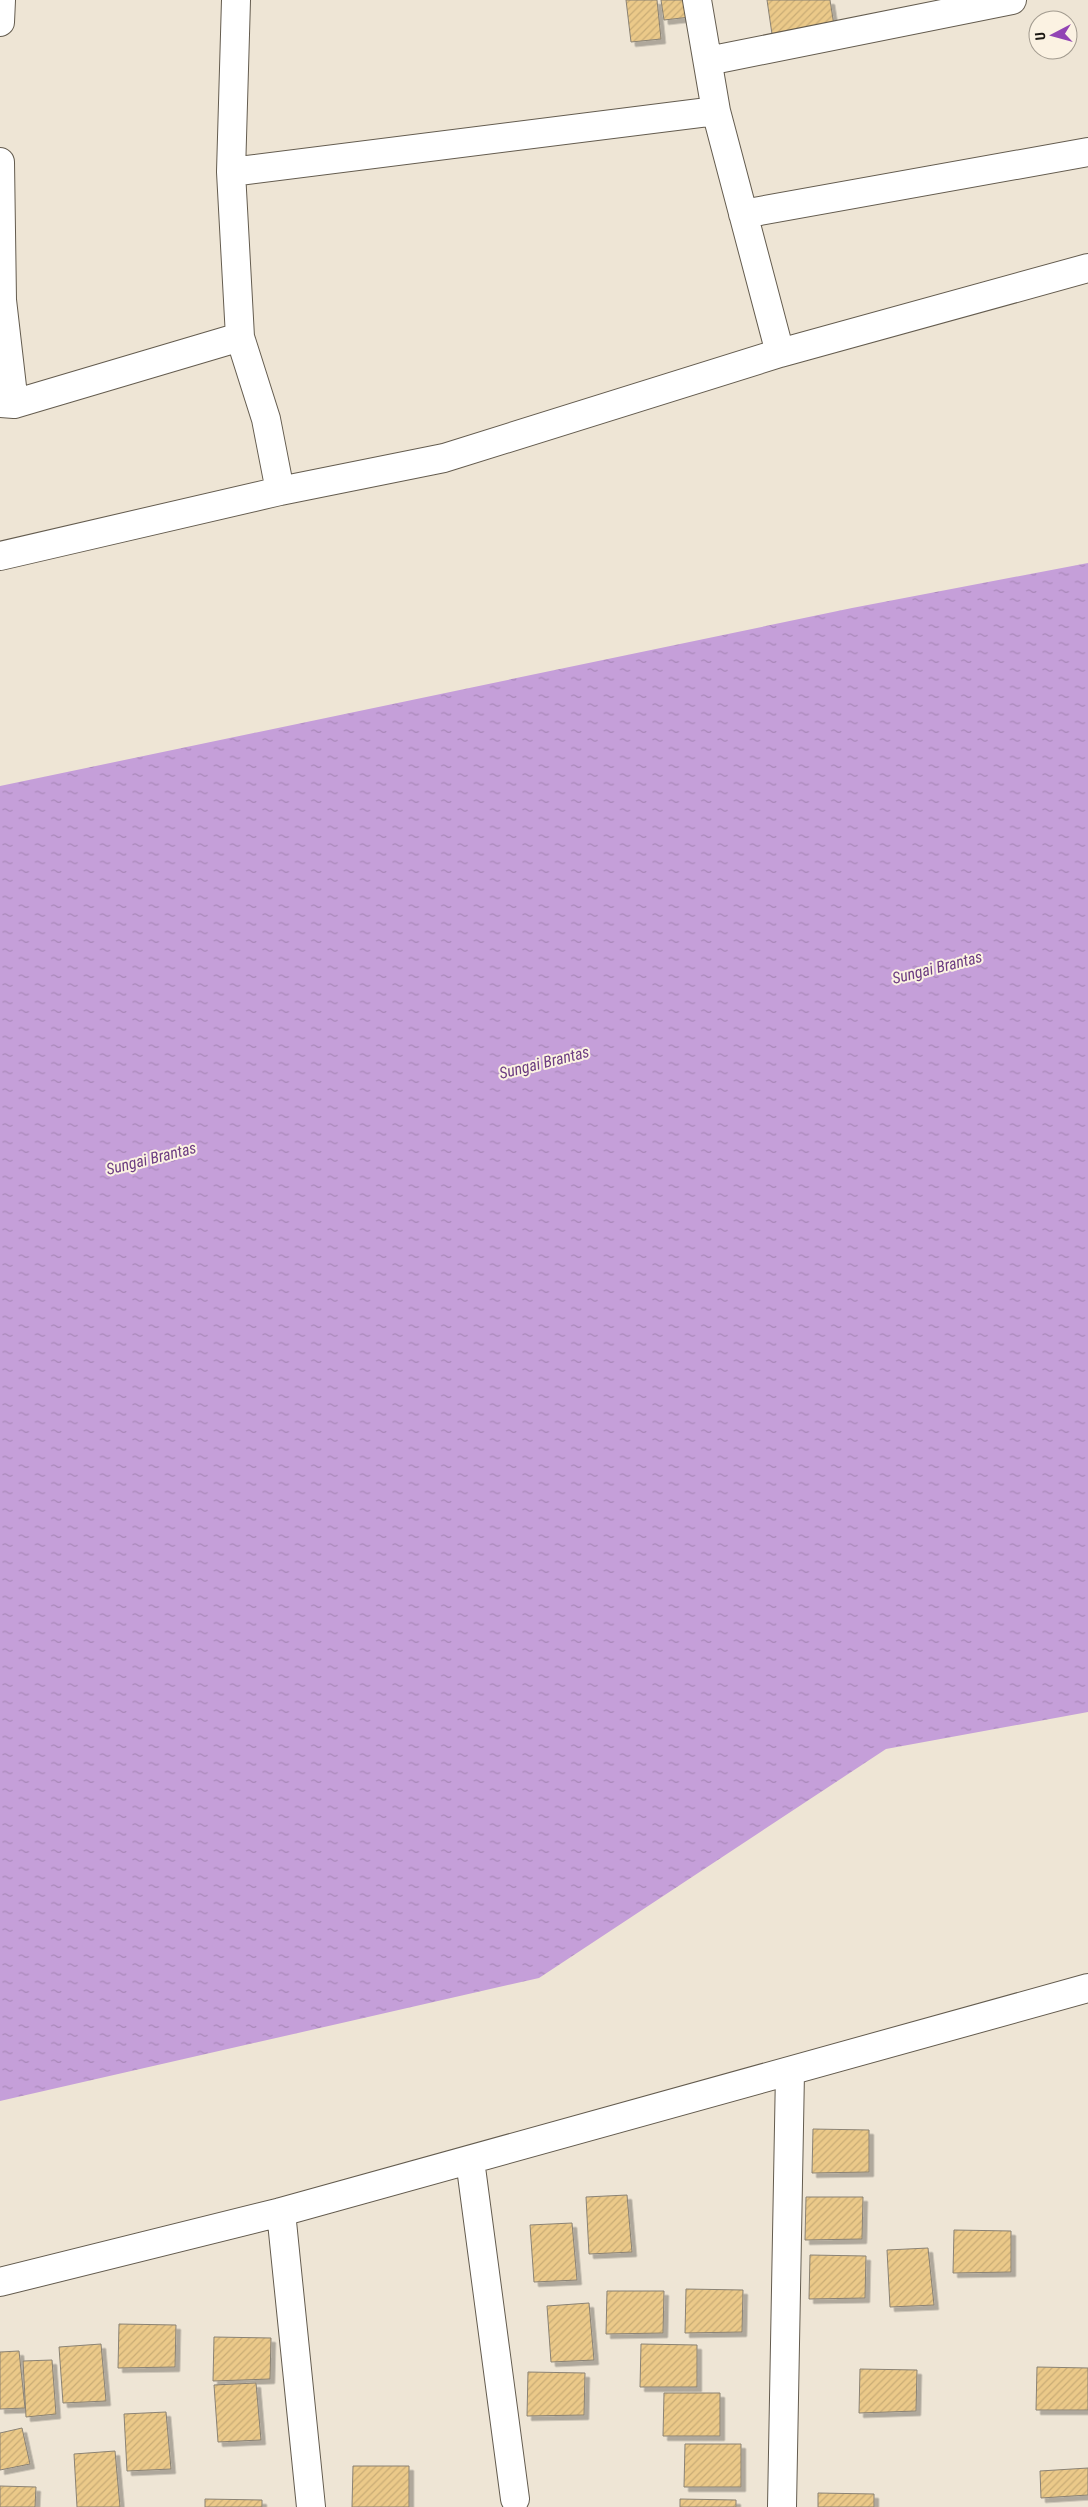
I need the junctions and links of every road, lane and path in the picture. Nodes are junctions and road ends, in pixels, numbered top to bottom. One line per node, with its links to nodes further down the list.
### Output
1 (1, 0): 5 (street)
2 (236, 0): 10 (street)
3 (697, 0): 6 (street)
4 (1012, 0): 6 (street)
5 (0, 22)
6 (708, 61): 7 (street)
7 (716, 111): 10 (street); 11 (street)
8 (1088, 152): 11 (street)
9 (0, 162): 15 (street)
10 (232, 172): 13 (street)
11 (743, 214): 14 (street)
12 (1088, 268): 14 (street)
13 (240, 337): 15 (street); 16 (street)
14 (780, 354): 16 (street)
15 (7, 403)
16 (280, 491): 17 (street)
17 (0, 556)
18 (1088, 1988): 19 (street)
19 (790, 2072): 20 (street); 25 (street)
20 (470, 2160): 21 (street); 23 (street)
21 (281, 2212): 22 (street); 24 (street)
22 (0, 2282)
23 (515, 2499)
24 (311, 2507)
25 (782, 2507)

